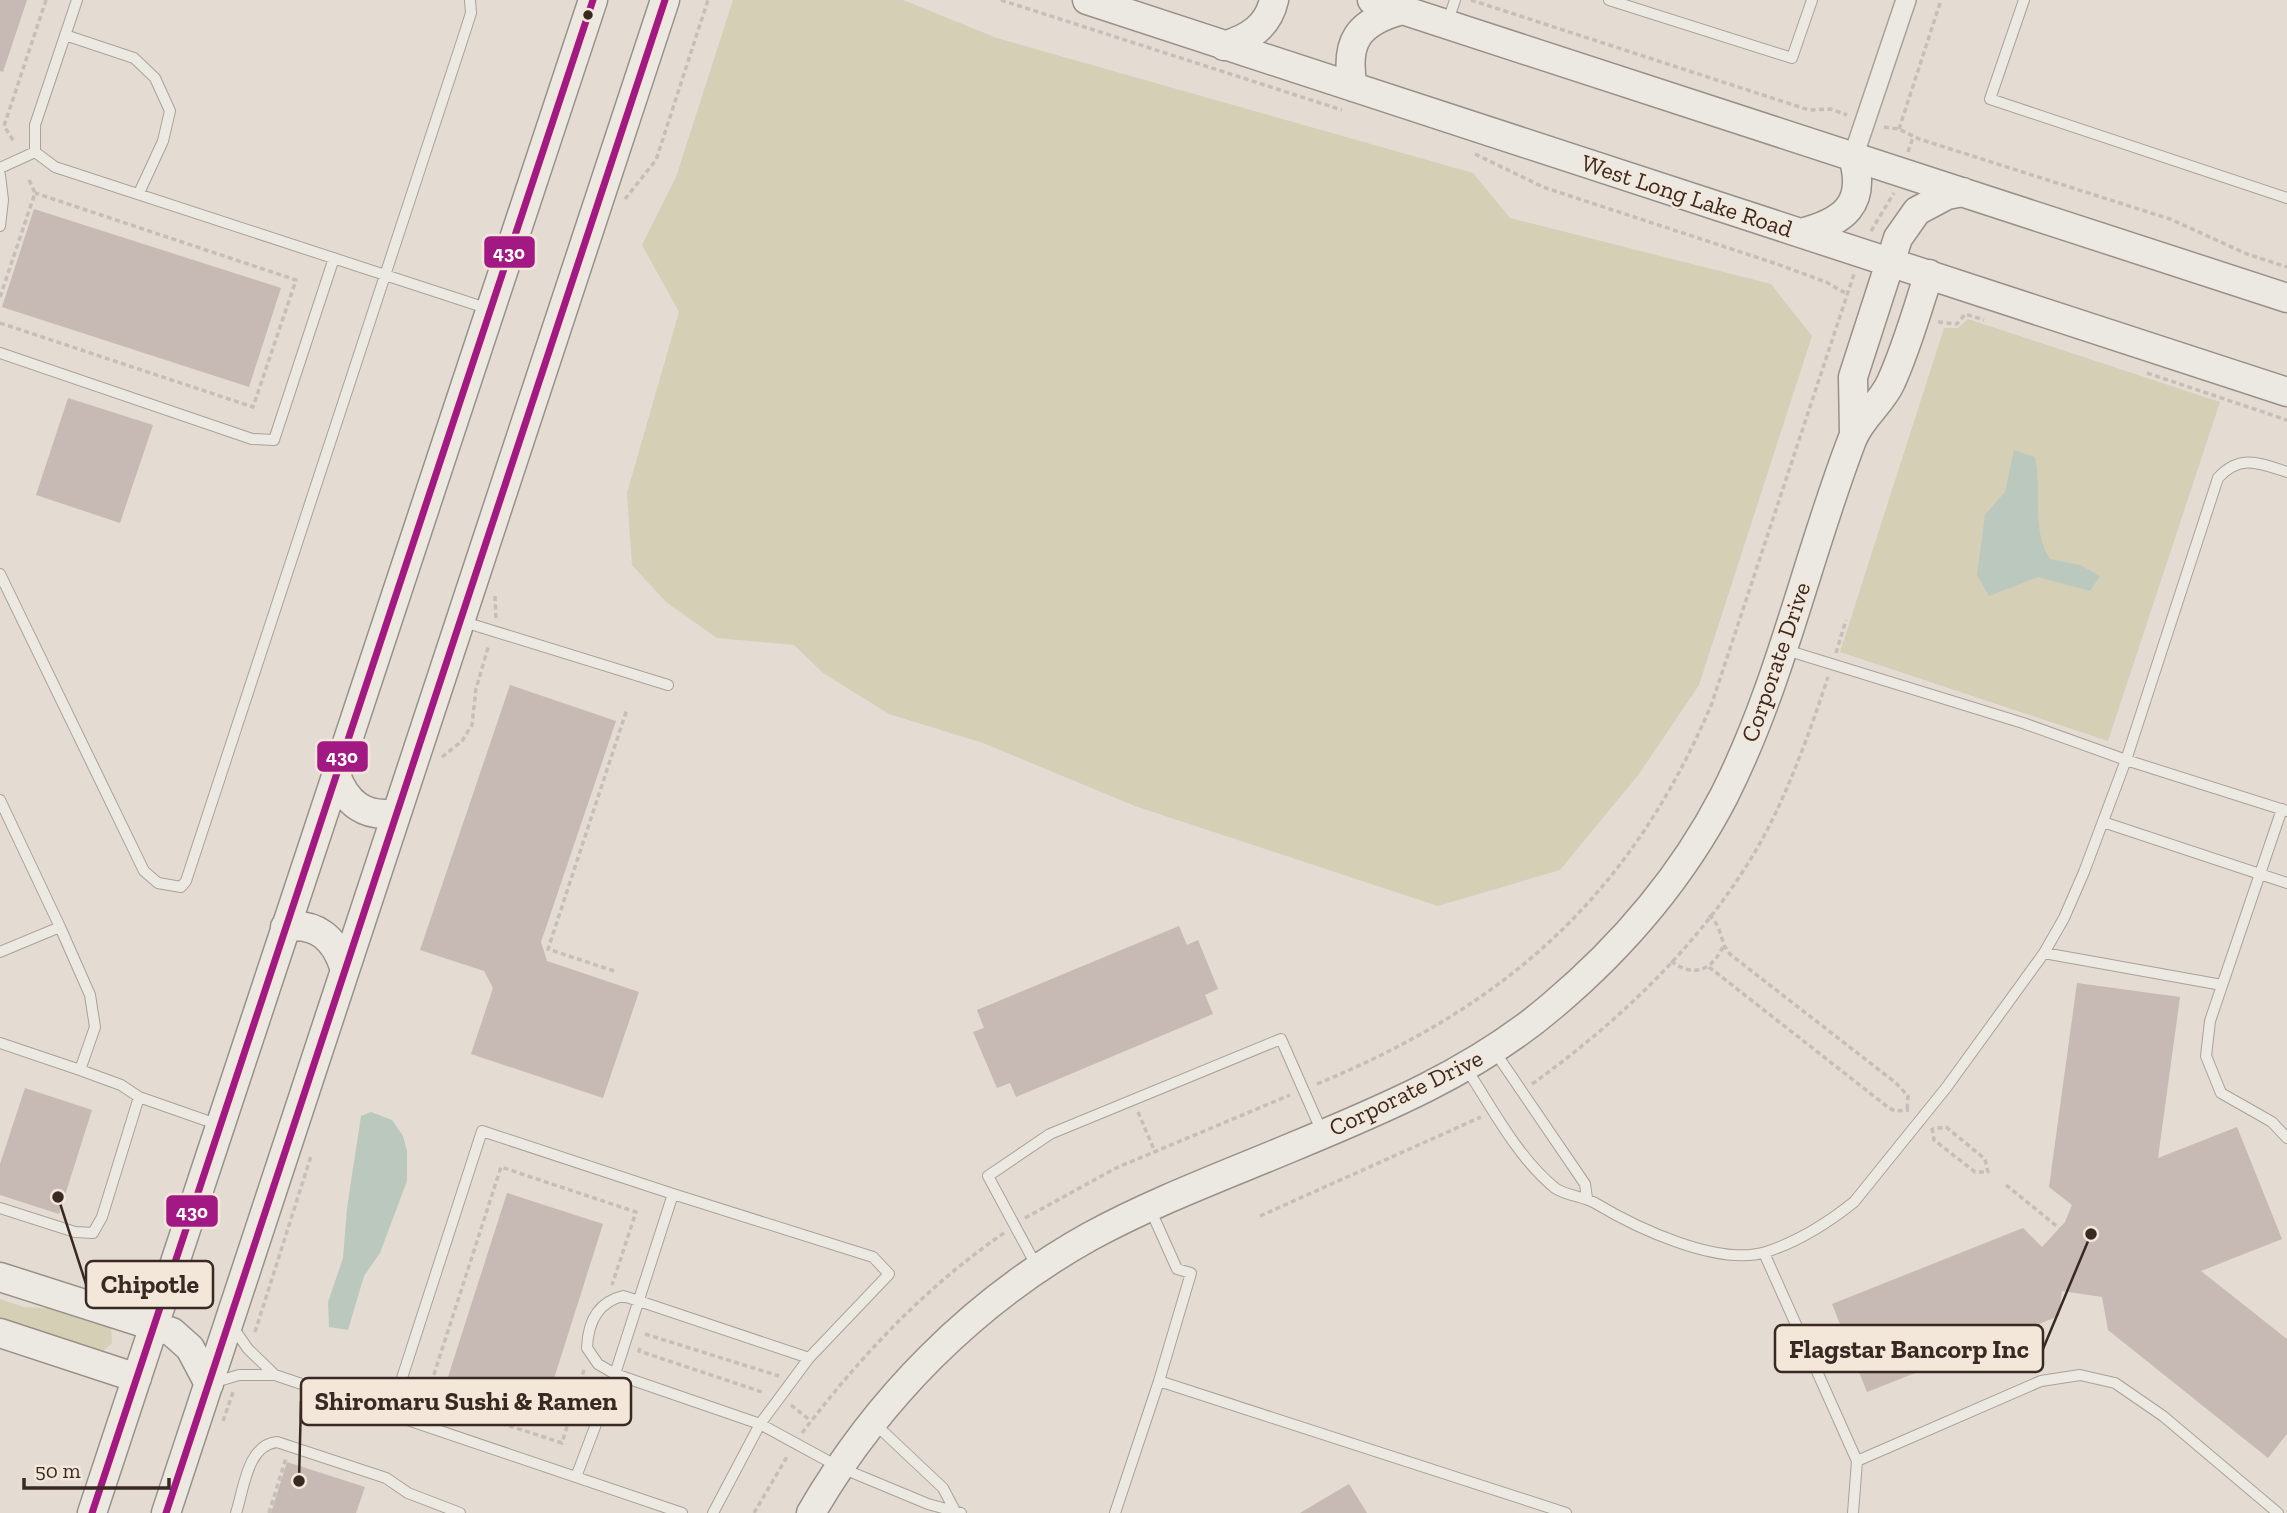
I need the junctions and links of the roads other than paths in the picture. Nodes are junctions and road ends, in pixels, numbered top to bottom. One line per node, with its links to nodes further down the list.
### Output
1 (77, 0): 14 (lane)
2 (470, 0): 29 (lane)
3 (593, 0): 31 (main road)
4 (665, 0): 37 (main road)
5 (1087, 0): 15 (main road, West Long Lake Road)
6 (1274, 0): 15 (main road)
7 (1372, 0): 12 (main road)
8 (1609, 0): 9 (lane)
9 (1812, 0)
10 (1906, 0): 18 (street)
11 (2024, 0): 23 (lane)
12 (1402, 10): 13 (main road); 16 (main road)
13 (1451, 12): 18 (main road)
14 (65, 35): 17 (lane); 22 (lane)
15 (1224, 46): 16 (main road, West Long Lake Road)
16 (1353, 100): 25 (main road, West Long Lake Road)
17 (36, 152): 19 (lane); 22 (lane)
18 (1853, 157): 21 (main road); 25 (main road)
19 (0, 168)
20 (0, 175): 24 (lane)
21 (1963, 192): 27 (main road, Corporate Drive); 30 (main road)
22 (139, 193): 26 (lane)
23 (2287, 198)
24 (0, 226)
25 (1801, 233): 27 (main road, West Long Lake Road)
26 (334, 258): 29 (lane); 32 (lane)
27 (1889, 261): 28 (main road, West Long Lake Road); 34 (main road, Corporate Drive)
28 (1929, 274): 33 (main road, West Long Lake Road); 34 (main road, Corporate Drive)
29 (385, 275): 31 (lane); 36 (lane)
30 (2287, 298)
31 (491, 309): 41 (main road)
32 (0, 353)
33 (2287, 391)
34 (1854, 433): 38 (main road, Corporate Drive)
35 (2287, 472): 40 (lane)
36 (0, 574)
37 (458, 620): 39 (lane); 44 (main road)
38 (1782, 649): 40 (lane); 55 (main road, Corporate Drive)
39 (668, 685)
40 (2126, 760): 43 (lane); 45 (lane)
41 (336, 775): 44 (main road); 49 (main road)
42 (0, 800): 48 (lane)
43 (2285, 810): 46 (lane)
44 (396, 813): 52 (main road)
45 (2103, 822): 46 (lane); 51 (lane)
46 (2259, 875): 47 (lane); 53 (lane)
47 (2287, 883)
48 (60, 927): 50 (lane); 57 (lane)
49 (285, 927): 52 (main road); 59 (main road)
50 (0, 953)
51 (2044, 953): 53 (lane); 66 (lane)
52 (344, 967): 70 (main road)
53 (2222, 985): 61 (lane)
54 (0, 1044): 57 (lane)
55 (1493, 1049): 56 (main road, Corporate Drive); 63 (lane)
56 (1465, 1067): 60 (main road, Corporate Drive); 63 (lane)
57 (80, 1070): 58 (lane)
58 (139, 1097): 59 (lane); 65 (lane)
59 (220, 1125): 71 (main road)
60 (1323, 1134): 64 (main road, Corporate Drive); 67 (lane)
61 (2287, 1138)
62 (673, 1194): 69 (lane); 73 (lane); 79 (lane)
63 (1587, 1198): 66 (lane)
64 (1149, 1207): 67 (main road, Corporate Drive); 77 (lane)
65 (0, 1208)
66 (1764, 1253): 82 (lane)
67 (1038, 1269): 80 (main road, Corporate Drive)
68 (0, 1277): 71 (main road)
69 (639, 1301): 73 (lane); 74 (lane); 74 (lane)
70 (229, 1322): 75 (lane); 78 (main road)
71 (153, 1326): 76 (main road); 78 (main road)
72 (0, 1334): 76 (main road)
73 (809, 1358): 81 (lane)
74 (615, 1374): 81 (lane); 84 (lane)
75 (275, 1375): 78 (lane); 79 (lane)
76 (137, 1378): 86 (main road)
77 (1159, 1381): 93 (lane); 94 (lane)
78 (209, 1384): 87 (main road)
79 (390, 1415): 84 (lane)
80 (873, 1422): 83 (main road, Corporate Drive); 85 (lane)
81 (760, 1424): 83 (lane); 91 (lane)
82 (1857, 1461): 95 (lane); 96 (lane)
83 (839, 1467): 85 (lane); 92 (main road, Corporate Drive)
84 (576, 1477): 90 (lane)
85 (958, 1511)
86 (92, 1513)
87 (166, 1513)
88 (236, 1513): 89 (lane)
89 (460, 1513)
90 (682, 1513)
91 (713, 1513)
92 (811, 1513)
93 (1115, 1513)
94 (1566, 1513)
95 (1853, 1513)
96 (2277, 1513)

